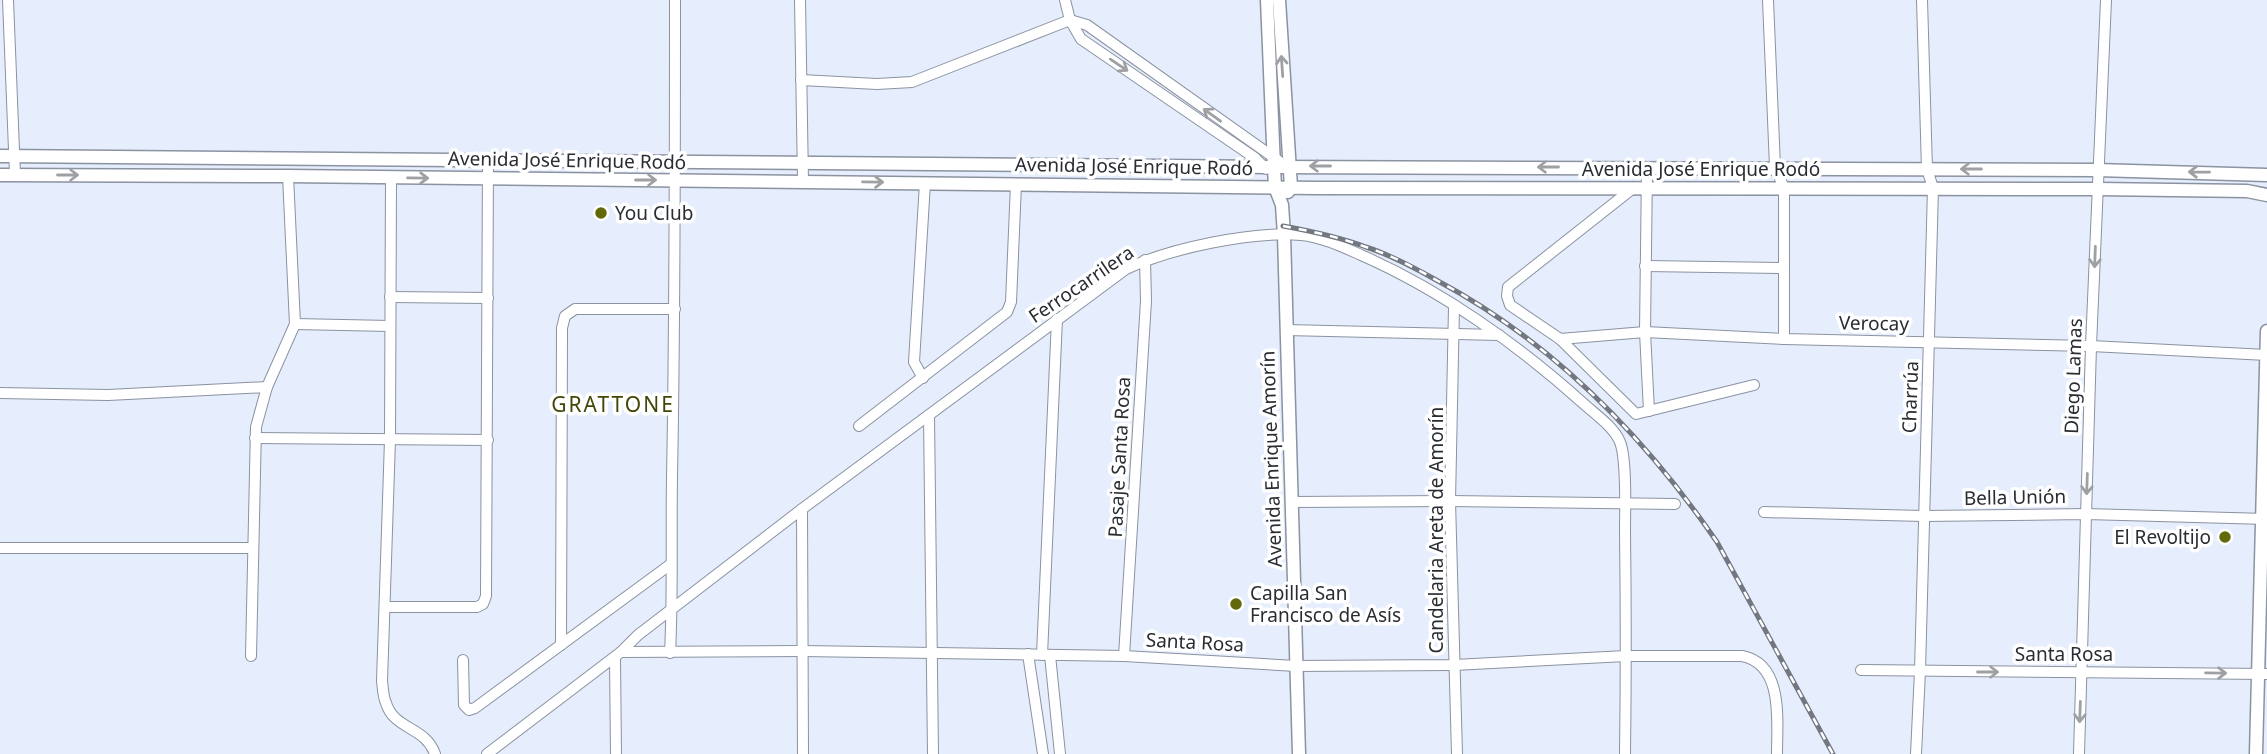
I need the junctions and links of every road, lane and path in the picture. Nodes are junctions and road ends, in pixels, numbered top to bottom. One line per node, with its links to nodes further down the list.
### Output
1 (8, 0): 12 (street)
2 (675, 0): 16 (street)
3 (800, 0): 10 (street)
4 (1065, 0): 9 (street)
5 (1768, 0): 19 (street)
6 (1922, 0): 21 (street, Charrúa)
7 (2106, 0): 22 (street, Diego Lamas)
8 (1271, 1): 18 (street, Avenida Enrique Amorín, one-way to 8); 23 (street, Avenida Enrique Amorín)
9 (1070, 20): 10 (street); 23 (street)
10 (801, 80): 17 (street)
11 (0, 156): 12 (street, Avenida José Enrique Rodó)
12 (14, 156): 13 (street, Avenida José Enrique Rodó); 25 (street)
13 (168, 157): 14 (street, Avenida José Enrique Rodó); 26 (street)
14 (325, 158): 15 (street, Avenida José Enrique Rodó); 28 (street)
15 (488, 160): 16 (street, Avenida José Enrique Rodó); 31 (street)
16 (675, 161): 17 (street, Avenida José Enrique Rodó); 32 (street)
17 (803, 162): 23 (street, Avenida José Enrique Rodó); 33 (street)
18 (1289, 166): 20 (street, Avenida José Enrique Rodó, one-way to 18); 23 (street, Avenida José Enrique Rodó); 36 (street, Avenida Enrique Amorín)
19 (1775, 167): 20 (street, Avenida José Enrique Rodó); 21 (street, Avenida José Enrique Rodó); 37 (street)
20 (1647, 168): 40 (street)
21 (1927, 169): 22 (street, Avenida José Enrique Rodó, one-way to 21); 38 (street, Charrúa)
22 (2097, 170): 30 (street, Avenida José Enrique Rodó, one-way to 22); 41 (street, Diego Lamas)
23 (1272, 171): 35 (street, Avenida José Enrique Rodó); 36 (street, Avenida José Enrique Rodó); 43 (street, Avenida Enrique Amorín)
24 (0, 175): 25 (street, Avenida José Enrique Rodó)
25 (15, 175): 26 (street, Avenida José Enrique Rodó, one-way to 26)
26 (170, 176): 27 (street, Avenida José Enrique Rodó)
27 (288, 176): 28 (street, Avenida José Enrique Rodó); 53 (street)
28 (327, 176): 29 (street, Avenida José Enrique Rodó)
29 (391, 177): 31 (street, Avenida José Enrique Rodó, one-way to 31); 48 (street)
30 (2267, 177): 42 (street)
31 (488, 179): 32 (street, Avenida José Enrique Rodó, one-way to 32); 49 (street)
32 (675, 180): 33 (street, Avenida José Enrique Rodó); 51 (street)
33 (803, 181): 34 (street, Avenida José Enrique Rodó, one-way to 34)
34 (925, 183): 35 (street, Avenida José Enrique Rodó); 65 (street)
35 (1016, 184): 65 (street)
36 (1291, 187): 39 (street, Avenida José Enrique Rodó); 43 (street)
37 (1784, 188): 38 (street, Avenida José Enrique Rodó); 40 (street, Avenida José Enrique Rodó); 47 (street)
38 (1933, 188): 41 (street, Avenida José Enrique Rodó); 62 (street, Charrúa)
39 (1632, 189): 40 (street, Avenida José Enrique Rodó); 61 (street)
40 (1646, 189): 46 (street)
41 (2098, 189): 42 (street, Avenida José Enrique Rodó); 63 (street, Diego Lamas, one-way to 63)
42 (2267, 192)
43 (1282, 205): 44 (street, Avenida Enrique Amorín)
44 (1284, 235): 45 (street, Ferrocarrilera); 50 (street, Ferrocarrilera); 55 (street, Avenida Enrique Amorín)
45 (1145, 260): 52 (street, Ferrocarrilera); 97 (street, Pasaje Santa Rosa)
46 (1645, 266): 47 (street); 57 (street)
47 (1784, 268): 60 (street)
48 (390, 297): 49 (street); 54 (street)
49 (488, 298): 74 (street)
50 (1454, 307): 58 (street, Candelaria Areta de Amorín); 59 (street, Ferrocarrilera)
51 (675, 309): 86 (street); 89 (street)
52 (1057, 319): 70 (street, Ferrocarrilera); 94 (street)
53 (295, 324): 54 (street); 67 (street)
54 (390, 326): 73 (street)
55 (1286, 330): 58 (street); 76 (street, Avenida Enrique Amorín)
56 (2267, 331): 64 (street)
57 (1645, 332): 60 (street, Verocay); 61 (street, Verocay); 69 (street)
58 (1455, 334): 59 (street); 75 (street, Candelaria Areta de Amorín)
59 (1500, 335): 77 (street, Ferrocarrilera)
60 (1784, 338): 62 (street, Verocay)
61 (1560, 339): 69 (street)
62 (1930, 341): 63 (street, Verocay); 82 (street, Charrúa)
63 (2091, 346): 64 (street, Verocay); 81 (street, Diego Lamas, one-way to 81)
64 (2267, 355): 83 (street)
65 (923, 378): 71 (street)
66 (1754, 385): 69 (street)
67 (267, 387): 68 (street); 72 (street)
68 (0, 393)
69 (1649, 411)
70 (929, 415): 79 (street, Ferrocarrilera); 91 (street)
71 (859, 426)
72 (255, 438): 73 (street); 85 (street)
73 (390, 440): 74 (street); 87 (street)
74 (488, 440): 87 (street)
75 (1450, 500): 76 (street); 77 (street); 100 (street, Candelaria Areta de Amorín)
76 (1292, 502): 101 (street, Avenida Enrique Amorín)
77 (1625, 503): 78 (street); 98 (street, Ferrocarrilera)
78 (1675, 504)
79 (802, 509): 88 (street, Ferrocarrilera); 90 (street)
80 (1764, 512): 82 (street, Bella Unión)
81 (2086, 514): 82 (street, Bella Unión); 83 (street, Bella Unión); 104 (street, Diego Lamas)
82 (1923, 516): 103 (street, Charrúa)
83 (2265, 519): 105 (street)
84 (0, 548): 85 (street)
85 (252, 548): 95 (street)
86 (671, 564): 88 (street); 89 (street)
87 (384, 607): 107 (street)
88 (672, 609): 92 (street); 96 (street, Ferrocarrilera)
89 (561, 645): 99 (street)
90 (802, 651): 91 (street, Santa Rosa); 92 (street, Santa Rosa); 109 (street)
91 (932, 652): 93 (street, Santa Rosa); 110 (street)
92 (670, 653): 96 (street, Santa Rosa)
93 (1028, 654): 94 (street, Santa Rosa); 111 (street)
94 (1046, 655): 97 (street, Santa Rosa); 112 (street)
95 (251, 656)
96 (618, 656): 106 (street, Ferrocarrilera); 108 (street)
97 (1124, 656): 101 (street, Santa Rosa)
98 (1626, 656): 100 (street, Santa Rosa); 115 (street, Ferrocarrilera); 116 (street, Santa Rosa)
99 (463, 660)
100 (1454, 665): 101 (street, Santa Rosa); 114 (street, Candelaria Areta de Amorín)
101 (1296, 666): 113 (street, Avenida Enrique Amorín)
102 (1861, 670): 103 (street, Santa Rosa)
103 (1920, 671): 104 (street, Santa Rosa, one-way to 104); 117 (street, Charrúa)
104 (2082, 672): 105 (street, Santa Rosa, one-way to 105); 118 (street, Diego Lamas, one-way to 118)
105 (2262, 674): 119 (street)
106 (489, 753)
107 (435, 754)
108 (617, 754)
109 (803, 754)
110 (933, 754)
111 (1043, 754)
112 (1060, 754)
113 (1299, 754)
114 (1457, 754)
115 (1625, 754)
116 (1777, 754)
117 (1916, 754)
118 (2079, 754)
119 (2256, 754)

